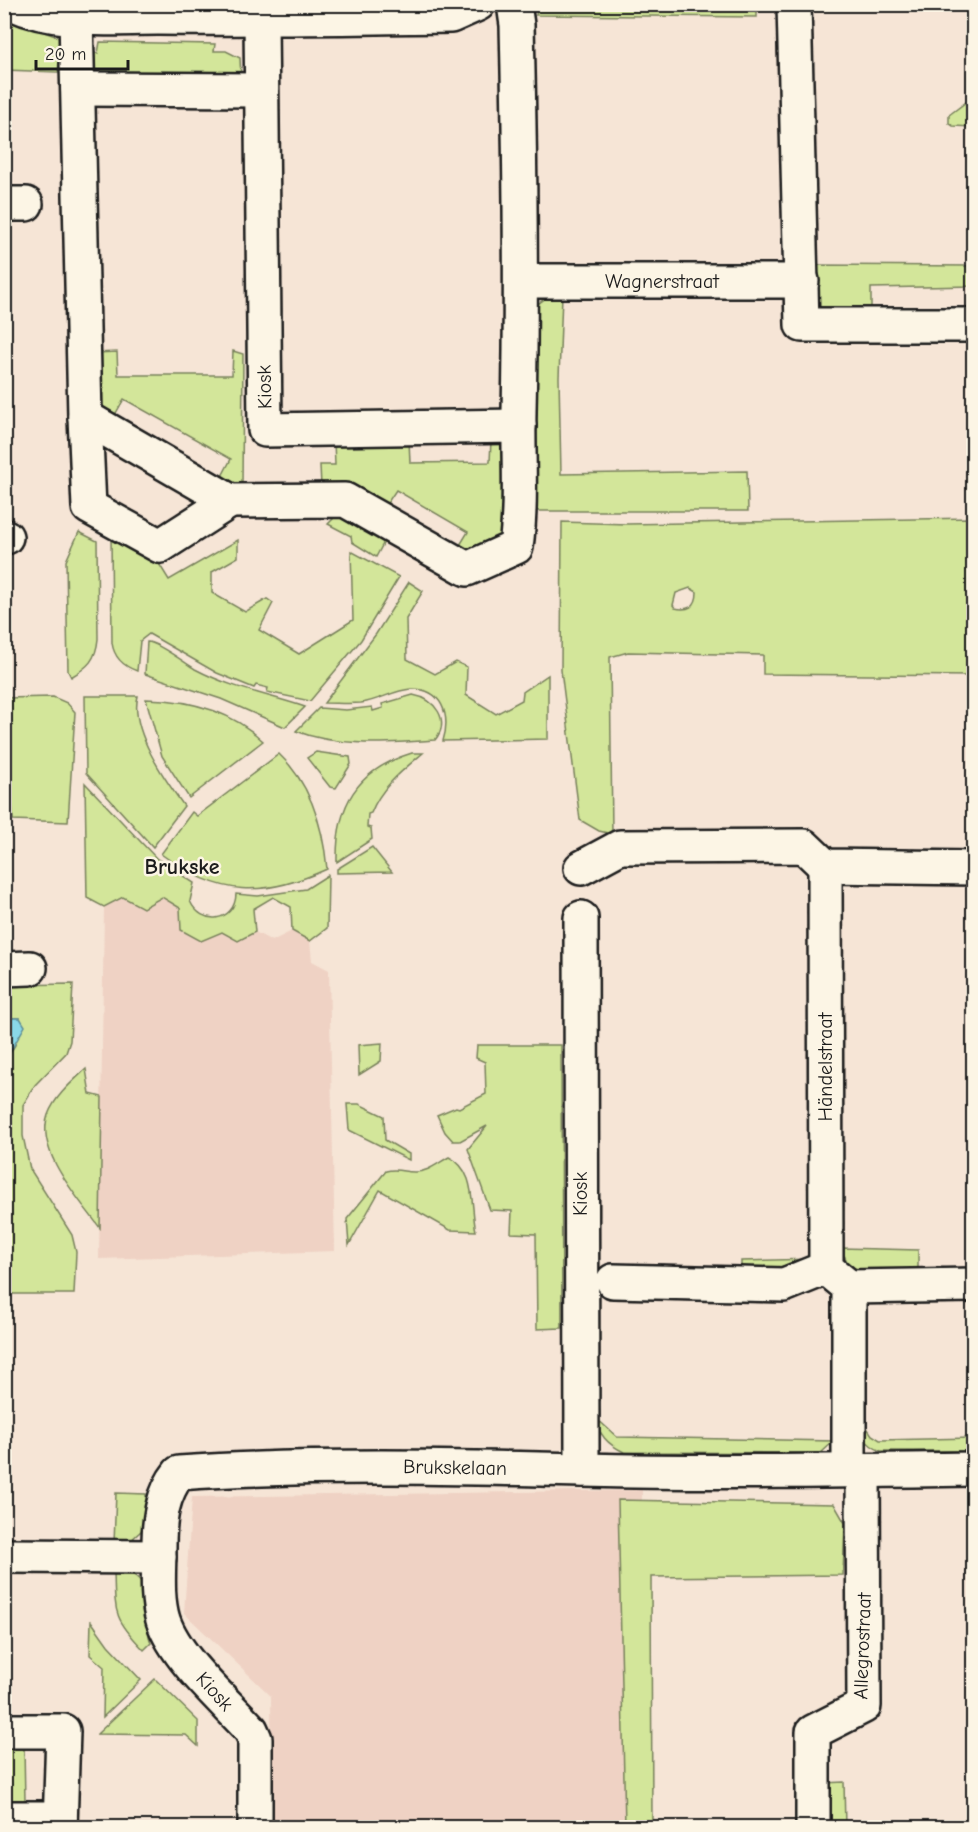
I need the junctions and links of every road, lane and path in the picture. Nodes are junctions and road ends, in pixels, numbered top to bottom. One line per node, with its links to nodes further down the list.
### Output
1 (14, 4): 5 (street)
2 (478, 4): 6 (street)
3 (514, 4): 9 (street)
4 (794, 4): 10 (street)
5 (76, 17): 6 (street); 7 (street)
6 (261, 19): 8 (street, Kiosk)
7 (78, 89): 8 (street); 12 (street)
8 (260, 90): 13 (street, Kiosk)
9 (522, 280): 10 (street, Wagnerstraat); 13 (street)
10 (802, 281): 11 (street)
11 (974, 325)
12 (85, 417): 14 (street); 14 (street)
13 (519, 426): 14 (street)
14 (230, 501)
15 (825, 866): 16 (street); 17 (street); 19 (street, Händelstraat)
16 (581, 868)
17 (974, 868)
18 (581, 918): 23 (street, Kiosk)
19 (838, 1277): 20 (street); 21 (street); 24 (street, Händelstraat)
20 (613, 1281)
21 (974, 1285)
22 (974, 1469): 24 (street, Brukskelaan)
23 (582, 1470): 24 (street, Brukskelaan); 26 (street, Brukskelaan)
24 (856, 1471): 31 (street, Allegrostraat)
25 (4, 1556): 26 (street)
26 (159, 1557): 30 (street, Kiosk)
27 (4, 1731): 29 (street)
28 (4, 1818): 29 (street)
29 (60, 1823)
30 (255, 1827)
31 (813, 1827)

